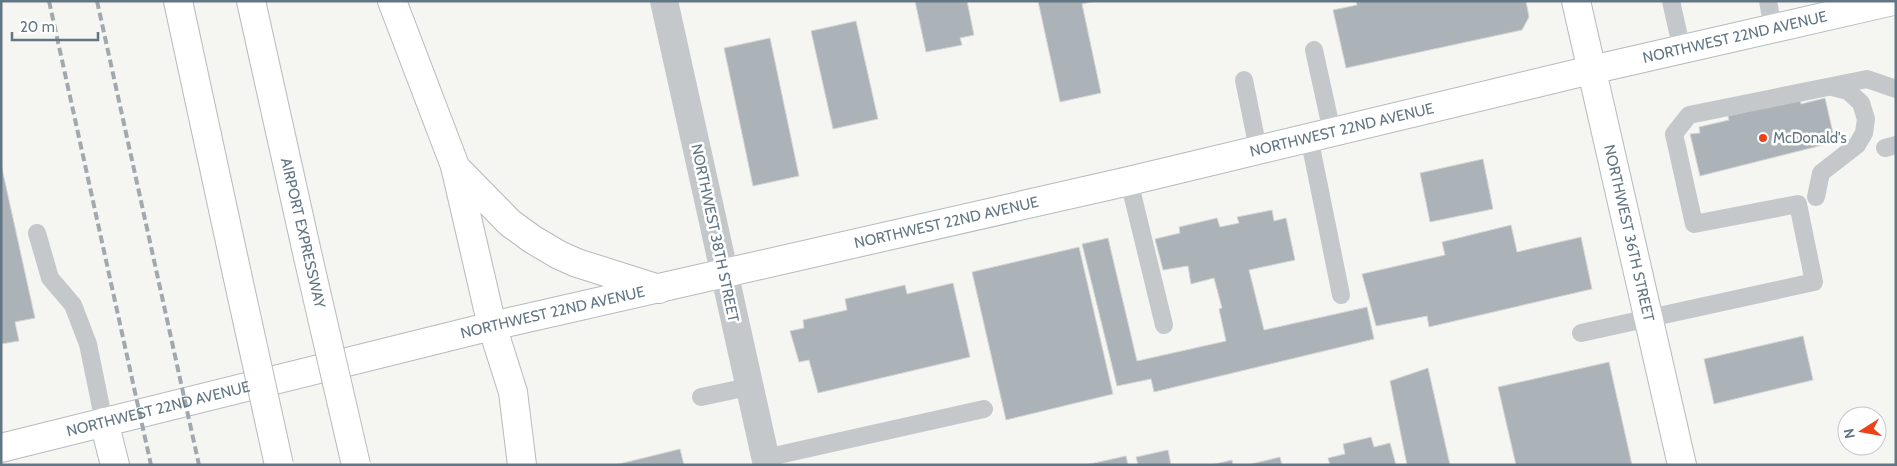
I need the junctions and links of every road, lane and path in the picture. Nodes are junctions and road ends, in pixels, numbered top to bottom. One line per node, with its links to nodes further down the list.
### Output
1 (178, 1): 37 (main road, bridge)
2 (251, 1): 38 (main road, AIRPORT EXPRESSWAY, bridge)
3 (392, 1): 19 (main road)
4 (664, 1): 23 (street, NORTHWEST 38TH STREET)
5 (1576, 1): 13 (main road, NORTHWEST 36TH STREET)
6 (1671, 1): 12 (lane)
7 (1768, 1): 10 (lane)
8 (1893, 1): 9 (main road, NORTHWEST 22ND AVENUE)
9 (1837, 8): 10 (main road, NORTHWEST 22ND AVENUE)
10 (1773, 29): 12 (main road, NORTHWEST 22ND AVENUE)
11 (1314, 50): 17 (lane)
12 (1682, 50): 13 (main road, NORTHWEST 22ND AVENUE)
13 (1591, 70): 17 (main road, NORTHWEST 22ND AVENUE); 26 (main road, NORTHWEST 36TH STREET)
14 (1244, 80): 18 (lane)
15 (1831, 87): 16 (lane); 21 (lane); 26 (lane)
16 (1896, 89)
17 (1320, 134): 18 (main road, NORTHWEST 22ND AVENUE); 25 (lane)
18 (1258, 149): 20 (main road, NORTHWEST 22ND AVENUE)
19 (455, 166): 24 (main road); 28 (main road)
20 (1129, 181): 23 (main road, NORTHWEST 22ND AVENUE); 27 (lane)
21 (1816, 197)
22 (37, 233): 33 (lane)
23 (724, 275): 24 (main road, NORTHWEST 22ND AVENUE); 30 (street, NORTHWEST 38TH STREET)
24 (660, 289): 28 (main road, NORTHWEST 22ND AVENUE)
25 (1341, 295)
26 (1648, 318): 29 (lane); 40 (main road, NORTHWEST 36TH STREET)
27 (1164, 325)
28 (492, 326): 33 (main road, NORTHWEST 22ND AVENUE); 39 (main road)
29 (1581, 333)
30 (748, 387): 31 (lane); 35 (street, NORTHWEST 38TH STREET)
31 (701, 397)
32 (984, 409): 35 (lane)
33 (104, 422): 34 (main road, NORTHWEST 22ND AVENUE); 36 (main road)
34 (1, 448)
35 (766, 462)
36 (115, 465)
37 (279, 465)
38 (356, 465)
39 (522, 465)
40 (1682, 465)

